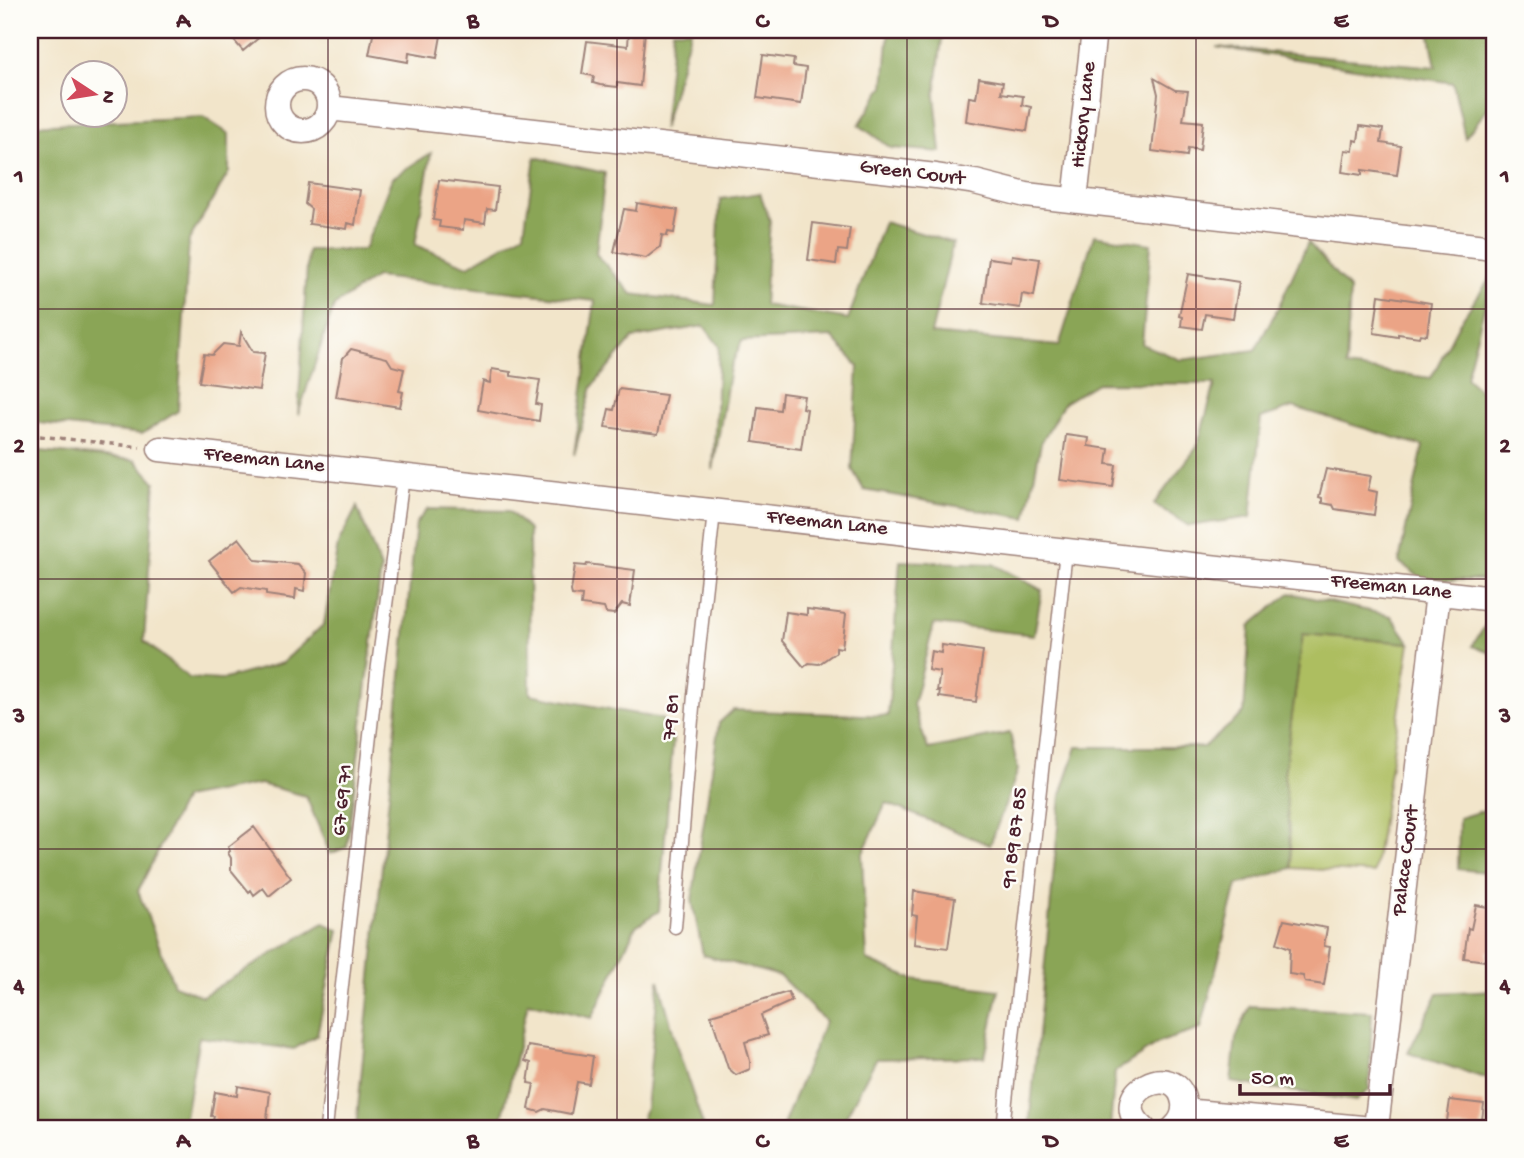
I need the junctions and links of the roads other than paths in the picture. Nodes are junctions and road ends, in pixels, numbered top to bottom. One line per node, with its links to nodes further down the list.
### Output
1 (1094, 30): 3 (street, Hickory Lane)
2 (329, 108): 3 (street, Green Court)
3 (1075, 200): 4 (street, Green Court)
4 (1494, 248)
5 (160, 449): 6 (street, Freeman Lane)
6 (403, 477): 7 (street, Freeman Lane); 13 (lane, 67 69 71)
7 (714, 512): 8 (street, Freeman Lane); 11 (lane, 79 81)
8 (1066, 551): 9 (street, Freeman Lane); 14 (lane, 91 89 87 85)
9 (1438, 593): 10 (street, Freeman Lane); 17 (street, Palace Court)
10 (1494, 599)
11 (675, 927)
12 (1179, 1119): 15 (street); 16 (street)
13 (326, 1128)
14 (1003, 1128)
15 (1143, 1128)
16 (1362, 1128)
17 (1376, 1128)

